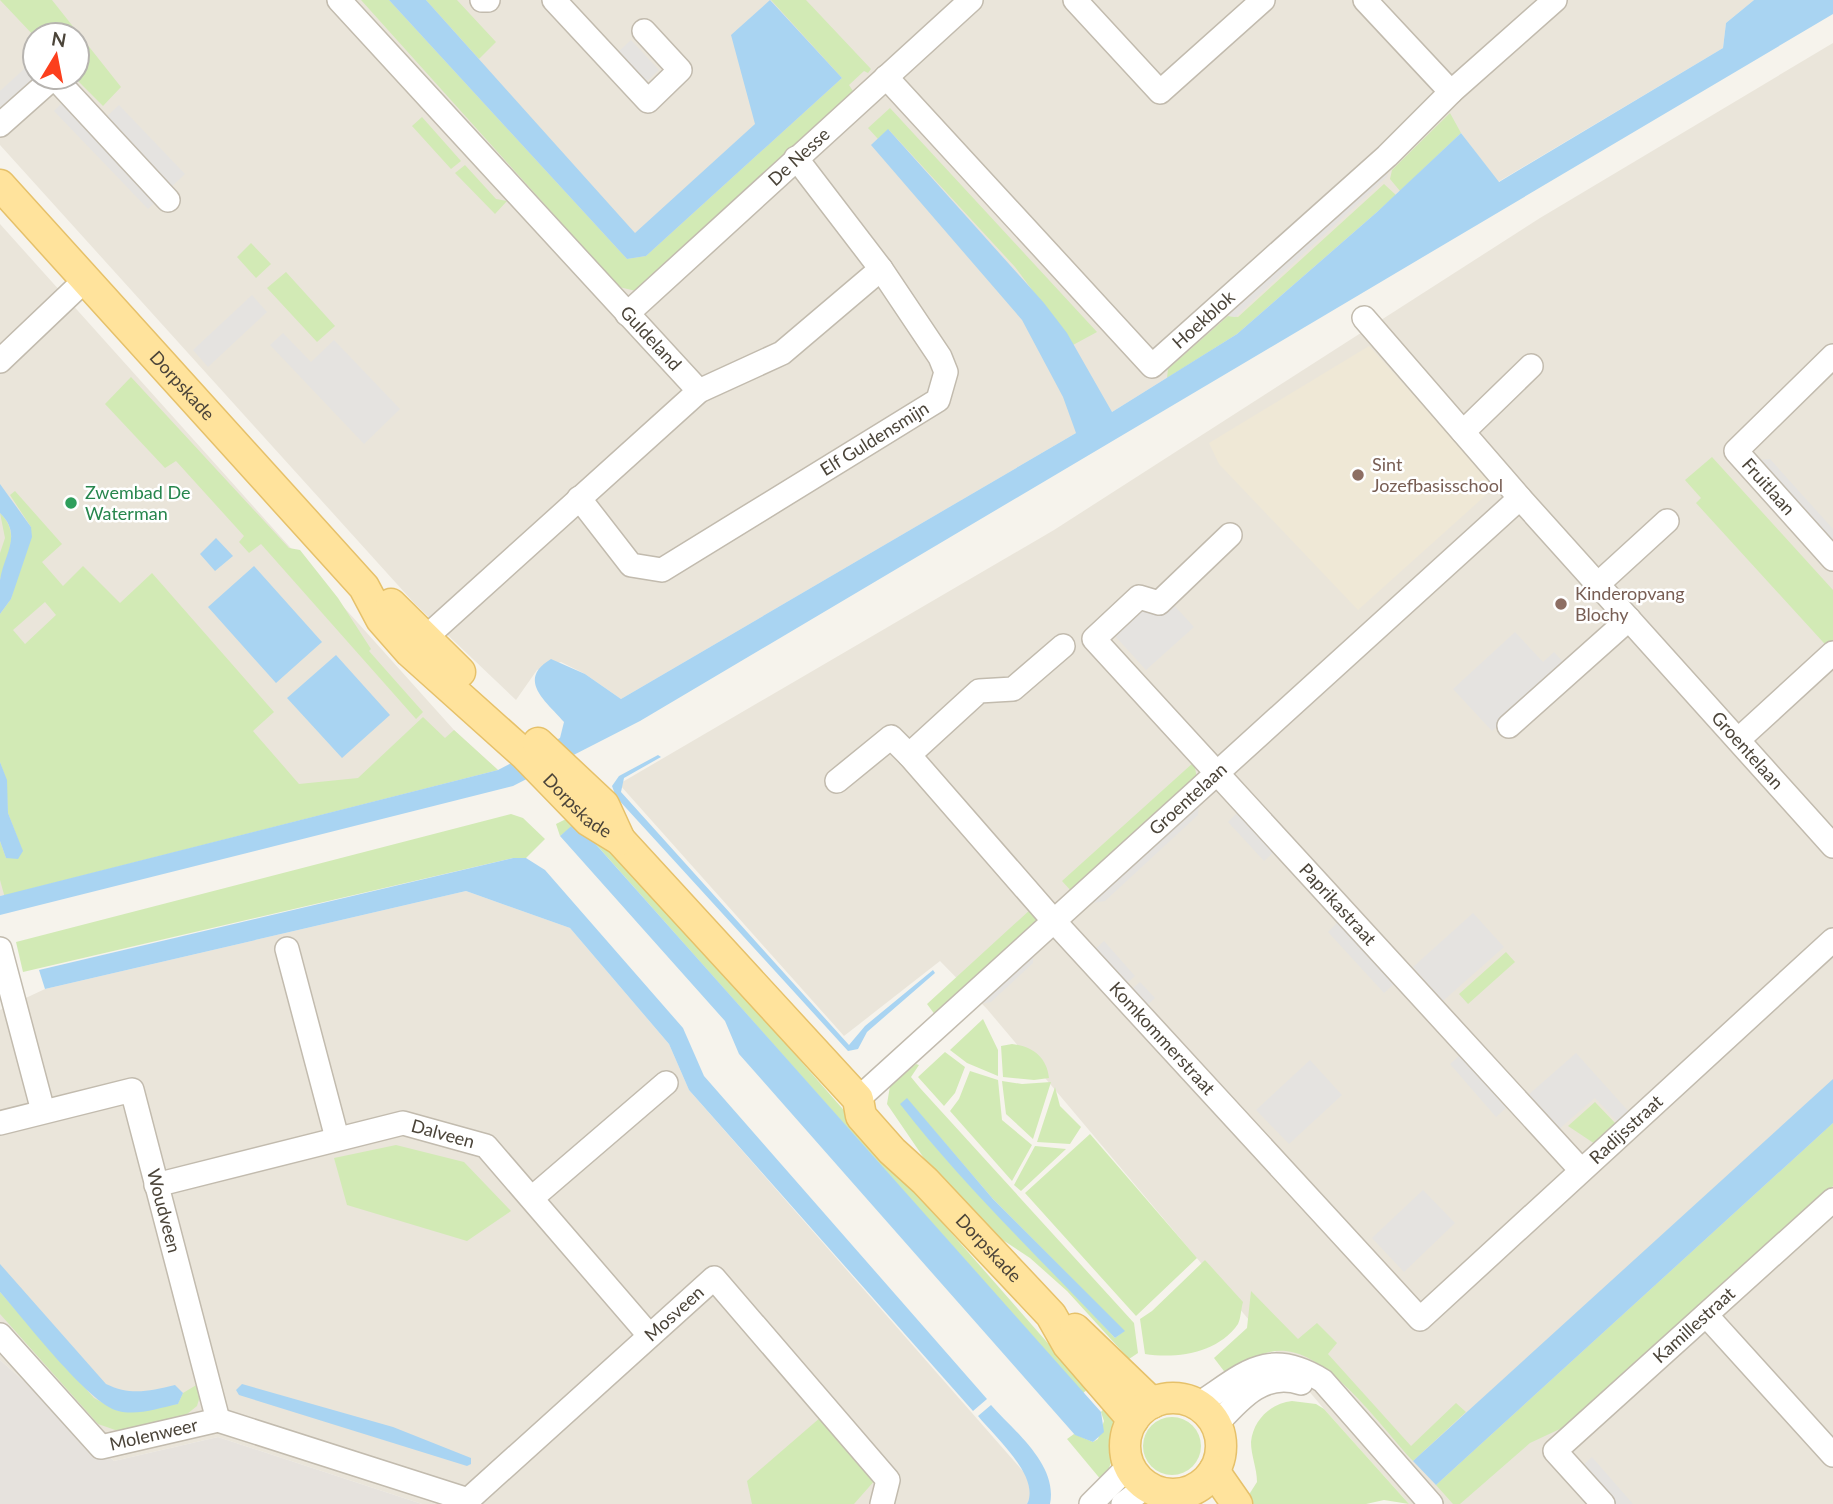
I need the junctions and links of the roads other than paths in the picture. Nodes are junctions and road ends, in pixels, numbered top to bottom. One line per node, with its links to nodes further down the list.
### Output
1 (340, 0): 19 (street, Guldeland)
2 (482, 0): 3 (street)
3 (488, 0)
4 (554, 0): 10 (street)
5 (971, 0): 11 (street, De Nesse)
6 (1075, 0): 7 (street)
7 (1263, 0)
8 (1365, 0): 12 (street)
9 (1540, 5): 12 (street)
10 (644, 31)
11 (886, 77): 12 (street, Hoekblok); 14 (street, De Nesse)
12 (1451, 92)
13 (0, 125): 16 (street)
14 (796, 158): 17 (street, Elf Guldensmijn); 19 (street, De Nesse)
15 (0, 185): 18 (main road, Dorpskade)
16 (168, 200)
17 (881, 269): 24 (street); 26 (street, Elf Guldensmijn)
18 (84, 281): 22 (street); 33 (main road, Dorpskade)
19 (627, 314): 24 (street, Guldeland)
20 (1364, 318): 25 (street, Groentelaan)
21 (1833, 356): 30 (street, Fruitlaan)
22 (0, 361)
23 (1531, 366): 25 (street)
24 (699, 391): 26 (street)
25 (1462, 432): 27 (street, Groentelaan)
26 (579, 498): 33 (street)
27 (1520, 498): 31 (street, Groentelaan); 39 (street, Groentelaan)
28 (1667, 521): 31 (street)
29 (1230, 535): 39 (street, Paprikastraat)
30 (1833, 559)
31 (1598, 584): 32 (street, Groentelaan)
32 (1629, 619): 36 (street); 37 (street, Groentelaan)
33 (418, 644): 47 (main road, Dorpskade)
34 (1063, 646): 38 (street)
35 (1833, 653): 37 (street)
36 (1509, 726)
37 (1738, 740): 41 (street, Groentelaan)
38 (909, 755): 40 (street); 42 (street, Komkommerstraat)
39 (1217, 772): 42 (street, Groentelaan); 51 (street, Paprikastraat)
40 (837, 780)
41 (1833, 846)
42 (1052, 920): 47 (street, Groentelaan); 56 (street, Komkommerstraat)
43 (1833, 940): 51 (street, Radijsstraat)
44 (0, 949): 48 (street)
45 (287, 949): 50 (street)
46 (666, 1083): 53 (street)
47 (858, 1099): 59 (main road, Dorpskade)
48 (43, 1111): 49 (street, Woudveen); 52 (street, Woudveen)
49 (0, 1123)
50 (337, 1138): 52 (street, Dalveen); 53 (street, Dalveen)
51 (1580, 1169): 56 (street, Radijsstraat)
52 (156, 1185): 61 (street, Woudveen)
53 (532, 1198): 58 (street, Dalveen)
54 (1833, 1199): 55 (street, Kamillestraat)
55 (1706, 1315): 62 (street); 70 (street, Kamillestraat)
56 (1420, 1319)
57 (0, 1335): 61 (street, Molenweer)
58 (649, 1335): 65 (street, Mosveen); 66 (street, Mosveen)
59 (1142, 1411): 60 (main road); 63 (main road)
60 (1206, 1415): 64 (main road); 69 (street)
61 (218, 1420): 65 (street, Molenweer)
62 (1833, 1455)
63 (1133, 1485): 64 (main road); 67 (street)
64 (1206, 1488): 68 (main road)
65 (468, 1502)
66 (882, 1504)
67 (1091, 1504)
68 (1237, 1504)
69 (1431, 1504)
70 (1603, 1504)

